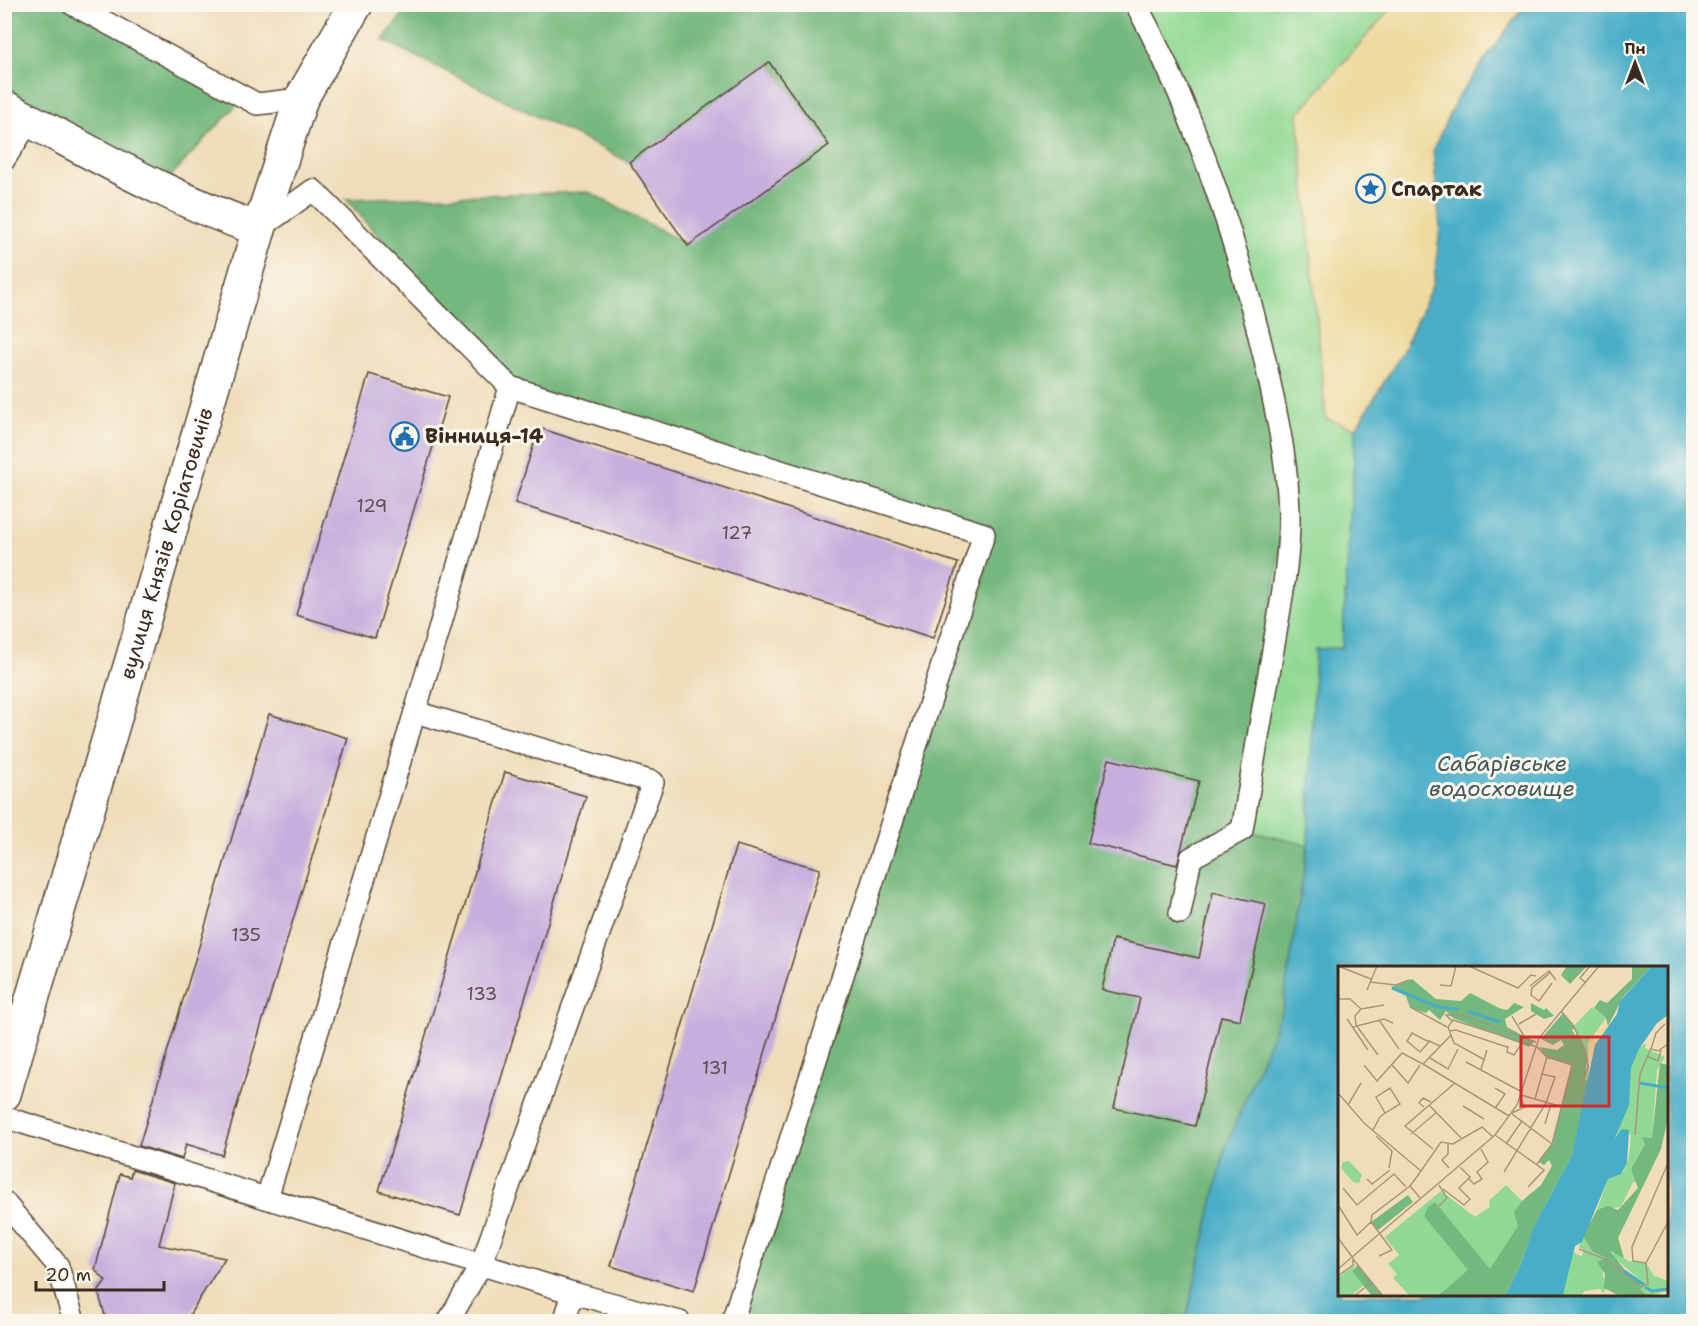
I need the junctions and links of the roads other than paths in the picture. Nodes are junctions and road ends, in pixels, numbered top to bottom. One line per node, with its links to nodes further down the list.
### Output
1 (72, 4): 4 (lane)
2 (356, 4): 4 (main road, вулиця Князів Коріатовичів)
3 (1136, 4): 10 (lane)
4 (300, 99): 7 (main road, вулиця Князів Коріатовичів)
5 (17, 114): 6 (lane); 7 (main road)
6 (4, 160)
7 (259, 229): 8 (lane); 11 (main road, вулиця Князів Коріатовичів)
8 (510, 387): 9 (lane); 22 (lane)
9 (415, 712): 14 (lane); 16 (lane)
10 (1180, 913)
11 (9, 1057): 12 (main road, вулиця Князів Коріатовичів)
12 (4, 1094)
13 (4, 1117): 14 (lane)
14 (267, 1198): 16 (lane)
15 (4, 1202): 18 (lane)
16 (482, 1265): 17 (lane); 19 (lane)
17 (573, 1293): 20 (lane); 21 (lane)
18 (74, 1322)
19 (448, 1322)
20 (564, 1322)
21 (680, 1322)
22 (732, 1322)

